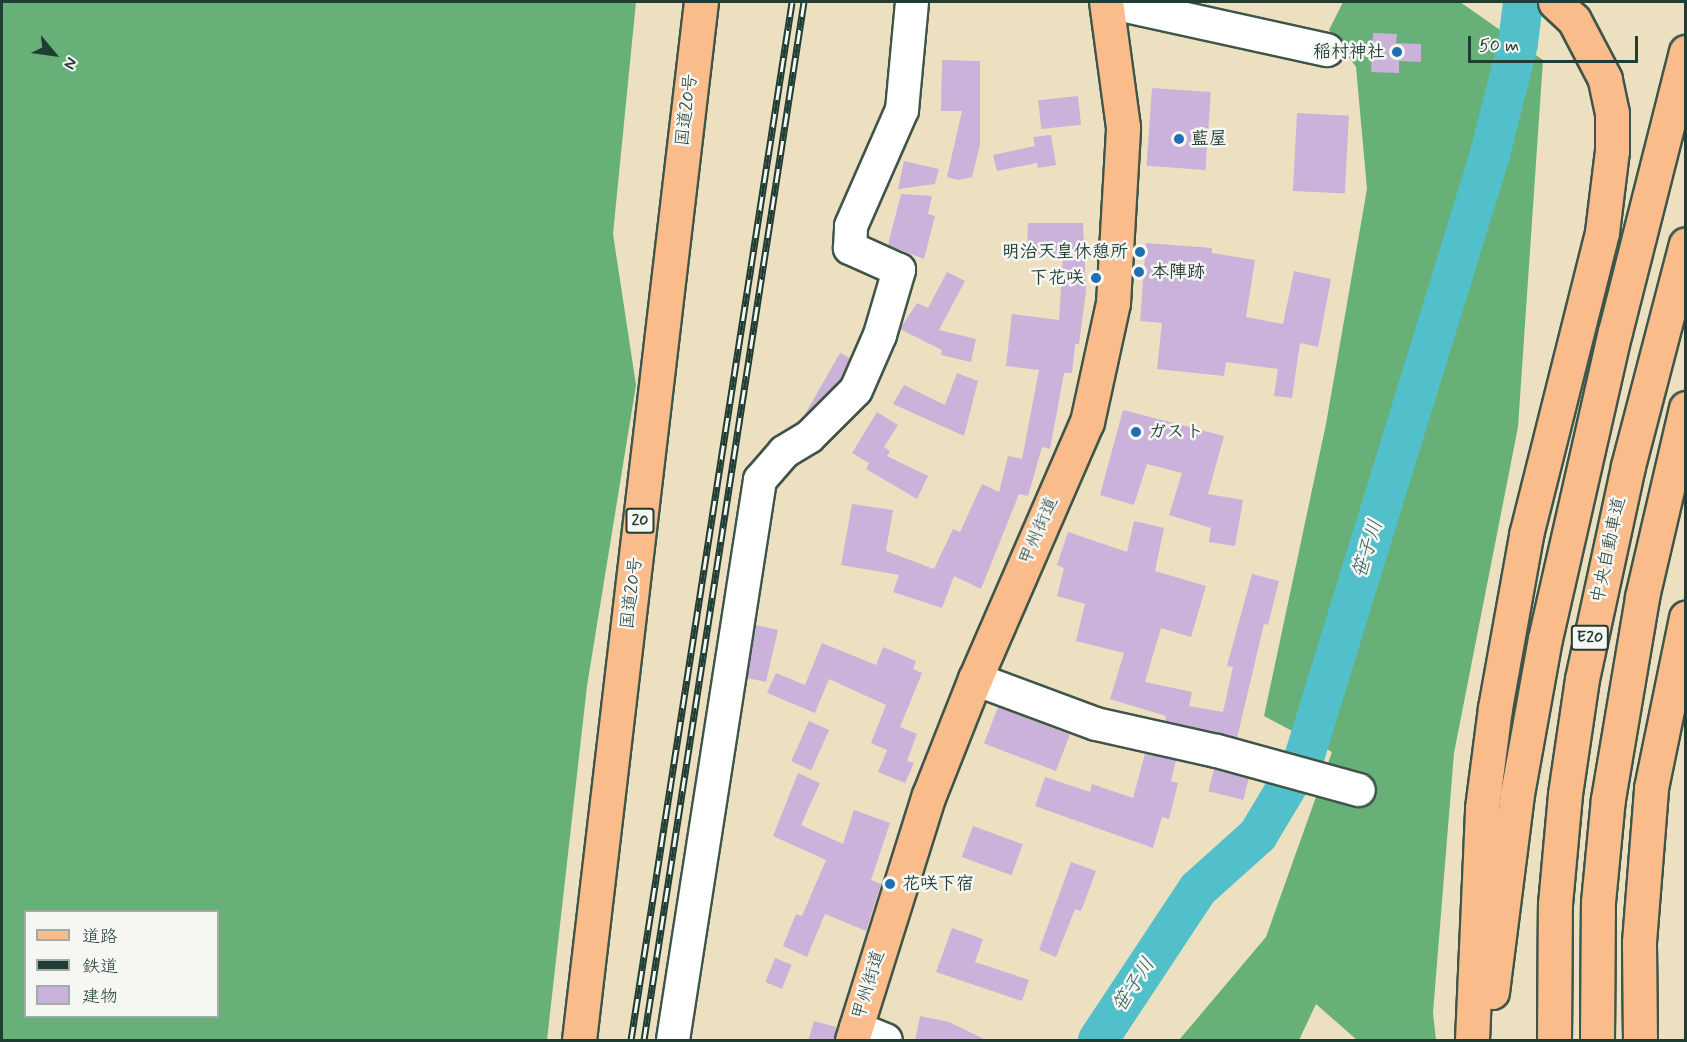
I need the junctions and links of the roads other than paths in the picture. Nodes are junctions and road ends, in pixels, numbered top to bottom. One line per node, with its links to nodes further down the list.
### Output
1 (701, 2): 13 (main road, 国道20号 / 20)
2 (912, 2): 14 (lane)
3 (1555, 2): 16 (main road)
4 (1106, 4): 5 (lane); 10 (main road, 甲州街道)
5 (1327, 50)
6 (1686, 52): 17 (main road)
7 (1686, 244): 18 (main road, 中央自動車道 / E20)
8 (1686, 408): 19 (main road, E20)
9 (1686, 618): 20 (main road)
10 (975, 679): 11 (lane); 12 (main road, 甲州街道)
11 (1359, 790)
12 (854, 1034): 15 (lane)
13 (579, 1041)
14 (673, 1041)
15 (886, 1041)
16 (1472, 1041)
17 (1489, 1041)
18 (1554, 1041)
19 (1597, 1041)
20 (1640, 1041)

